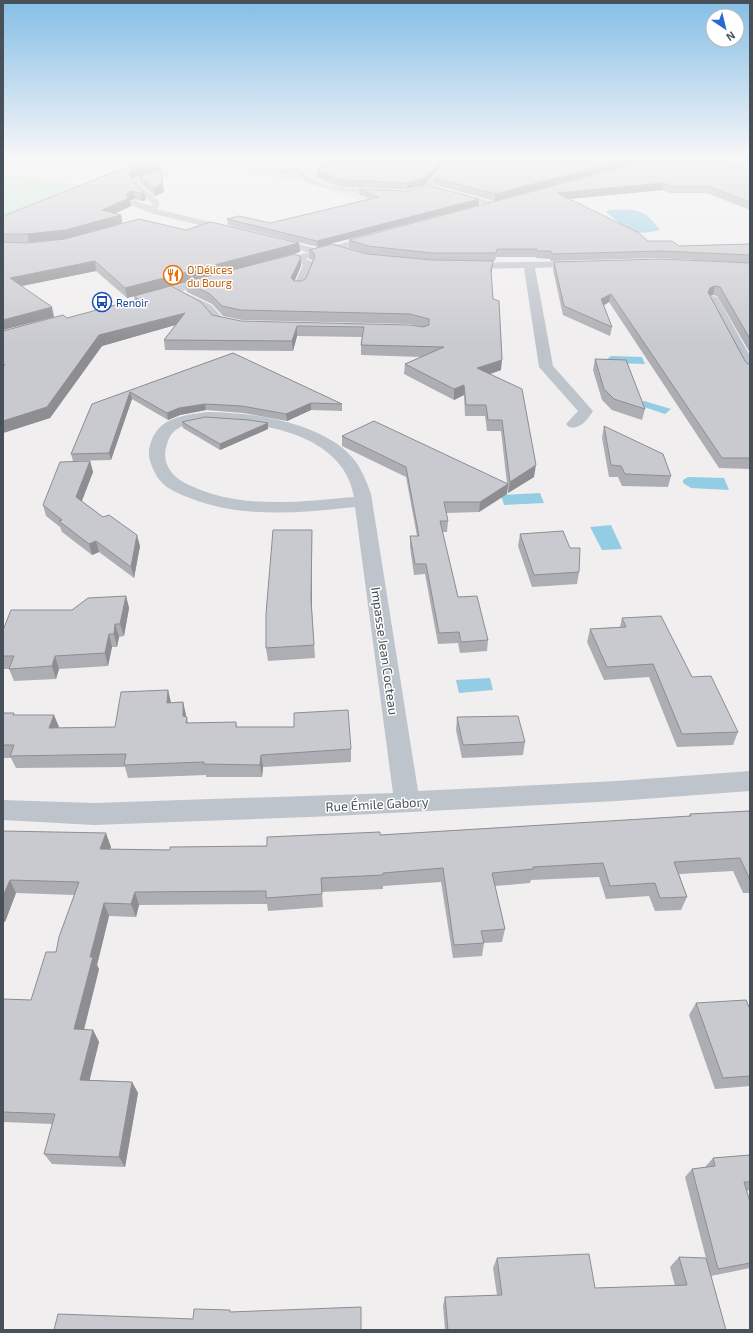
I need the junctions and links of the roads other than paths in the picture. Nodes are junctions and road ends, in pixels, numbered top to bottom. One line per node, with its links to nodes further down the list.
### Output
1 (149, 219): 3 (street)
2 (186, 219): 4 (street)
3 (146, 220)
4 (244, 233)
5 (387, 234): 7 (main road)
6 (264, 238): 8 (street)
7 (332, 248): 8 (main road); 9 (street)
8 (318, 252): 10 (main road)
9 (353, 254)
10 (296, 258): 14 (main road); 16 (street)
11 (594, 264): 13 (street)
12 (454, 265): 13 (street)
13 (529, 266): 23 (street)
14 (260, 267)
15 (224, 277): 17 (main road)
16 (299, 288)
17 (173, 290): 18 (main road); 20 (street)
18 (137, 300)
19 (713, 300): 21 (street)
20 (250, 325)
21 (746, 354): 22 (street)
22 (750, 369)
23 (574, 424)
24 (362, 500): 24 (street, Impasse Jean Cocteau); 26 (street, Impasse Jean Cocteau)
25 (750, 781): 26 (street, Rue Émile Gabory)
26 (407, 802): 27 (street, Rue Émile Gabory)
27 (3, 810)

